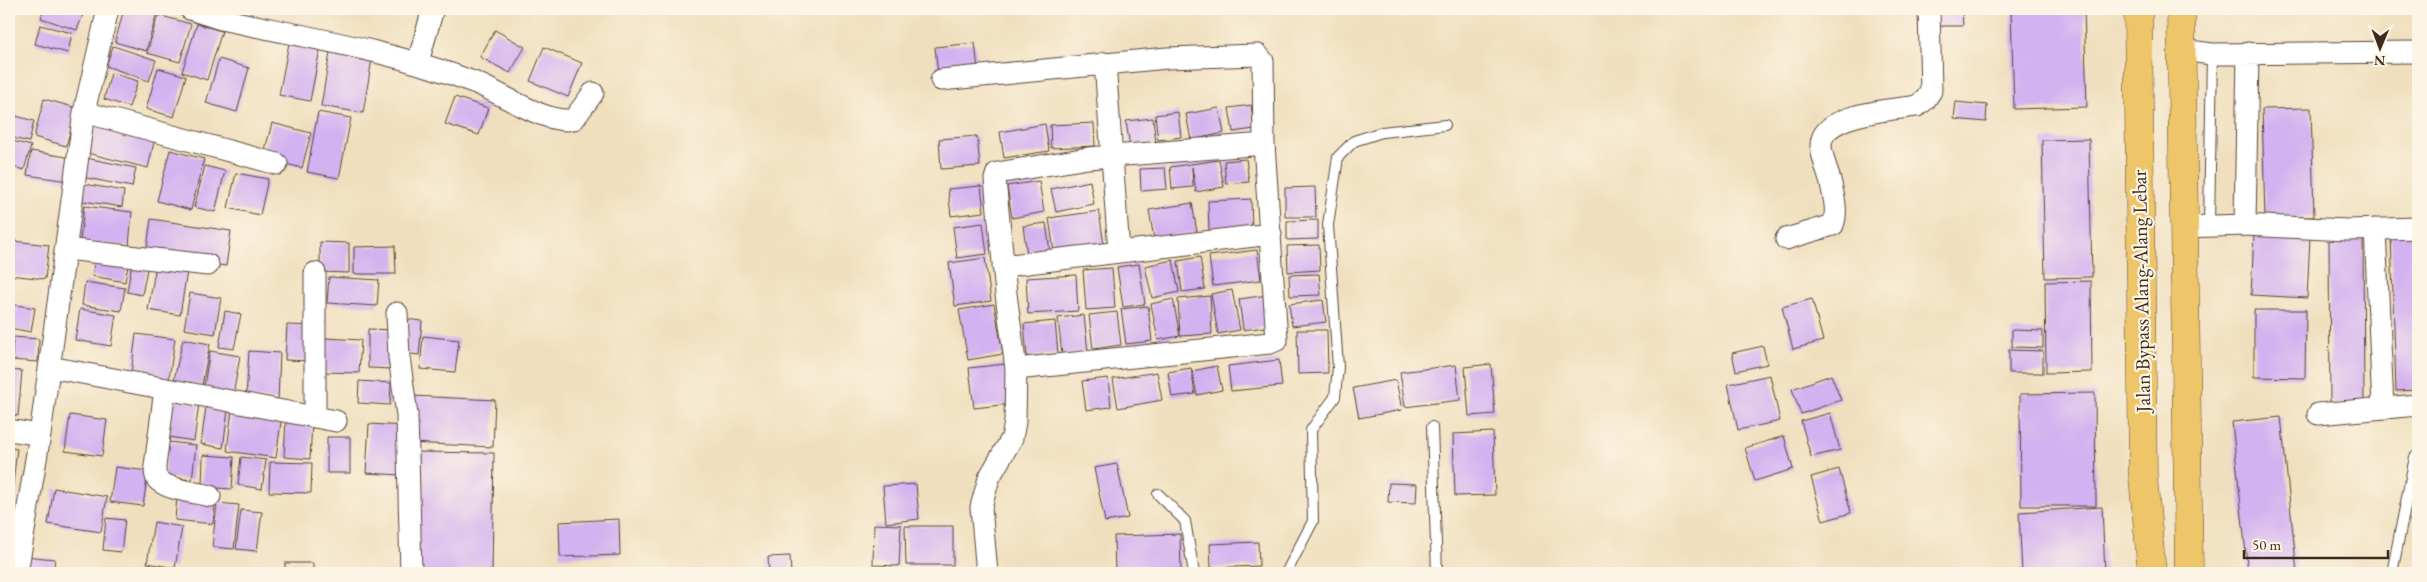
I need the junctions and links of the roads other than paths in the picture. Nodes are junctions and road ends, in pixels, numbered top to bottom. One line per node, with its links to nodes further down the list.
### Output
1 (108, 9): 15 (street)
2 (190, 9): 11 (street)
3 (433, 9): 11 (street)
4 (1929, 9): 25 (street)
5 (2138, 9): 46 (highway, Jalan Bypass Alang-Alang Lebar)
6 (2181, 9): 7 (highway)
7 (2182, 50): 10 (street); 21 (highway)
8 (2418, 52): 9 (street)
9 (2248, 53): 10 (street); 20 (street)
10 (2212, 54): 21 (lane)
11 (418, 62): 14 (street)
12 (1105, 63): 13 (street); 17 (street); 18 (street)
13 (941, 80)
14 (593, 93)
15 (84, 112): 19 (street); 26 (street)
16 (1445, 125): 51 (lane)
17 (1264, 144): 18 (street); 24 (street)
18 (1111, 157): 27 (street); 29 (street)
19 (277, 164)
20 (2245, 225): 21 (street); 23 (street)
21 (2196, 226): 55 (highway)
22 (2418, 228): 23 (street)
23 (2375, 229): 36 (street)
24 (1271, 234): 27 (street); 33 (street)
25 (1786, 239)
26 (66, 249): 28 (street); 32 (street)
27 (1119, 251): 29 (street)
28 (208, 265)
29 (1003, 266): 33 (street)
30 (316, 273): 38 (street)
31 (397, 313): 48 (street)
32 (50, 367): 34 (street); 42 (street)
33 (1016, 369): 49 (street)
34 (165, 389): 38 (street); 45 (street)
35 (2418, 405): 36 (street)
36 (2383, 408): 37 (street)
37 (2318, 414)
38 (315, 417): 39 (street)
39 (336, 421)
40 (1432, 428): 52 (lane)
41 (9, 430): 42 (street)
42 (40, 435): 47 (street)
43 (2414, 457): 56 (lane)
44 (1158, 494): 50 (lane)
45 (210, 496)
46 (2148, 538): 53 (highway); 54 (highway, Jalan Bypass Alang-Alang Lebar)
47 (17, 573)
48 (411, 573)
49 (987, 573)
50 (1194, 573)
51 (1286, 573)
52 (1437, 573)
53 (2140, 573)
54 (2152, 573)
55 (2189, 573)
56 (2392, 573)

